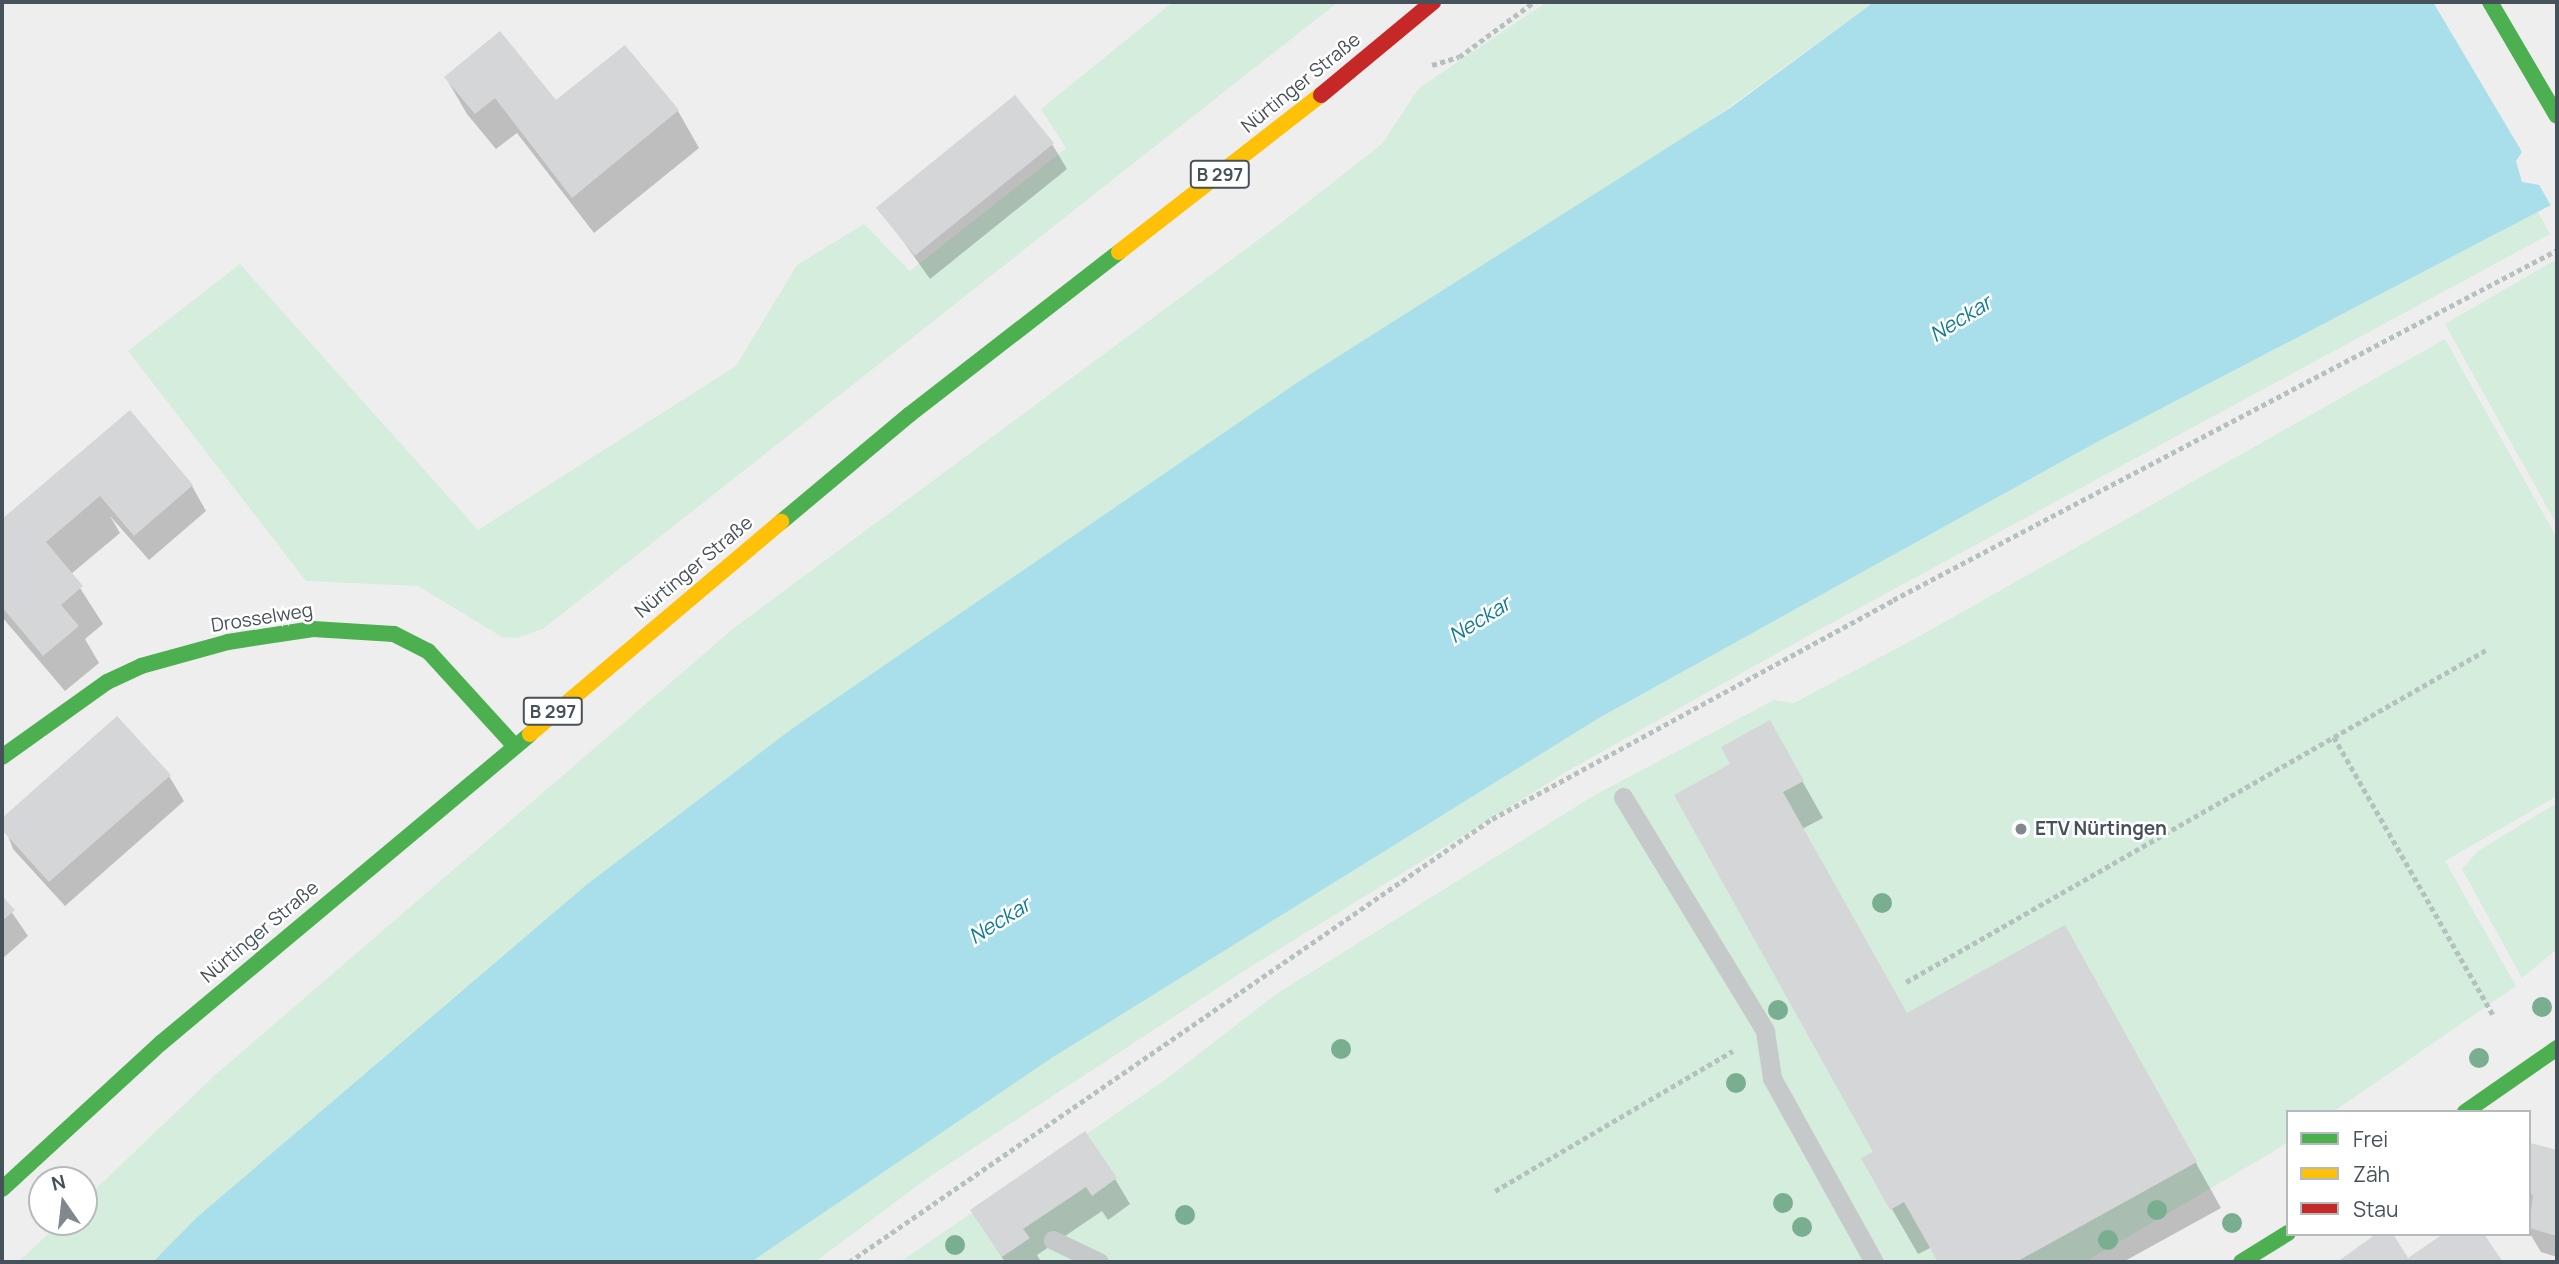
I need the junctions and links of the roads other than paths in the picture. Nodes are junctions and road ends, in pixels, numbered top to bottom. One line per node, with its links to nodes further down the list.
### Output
1 (1433, 2): 4 (main road, Nürtinger Straße / B 297)
2 (2490, 2): 3 (main road)
3 (2557, 116)
4 (513, 744): 5 (main road, Drosselweg); 9 (main road, Nürtinger Straße / B 297)
5 (2, 757)
6 (1623, 797): 13 (lane)
7 (2557, 1048): 8 (main road)
8 (2468, 1110)
9 (2, 1189)
10 (2286, 1234): 14 (main road)
11 (1053, 1240): 12 (lane)
12 (1099, 1262)
13 (1874, 1262)
14 (2241, 1262)

